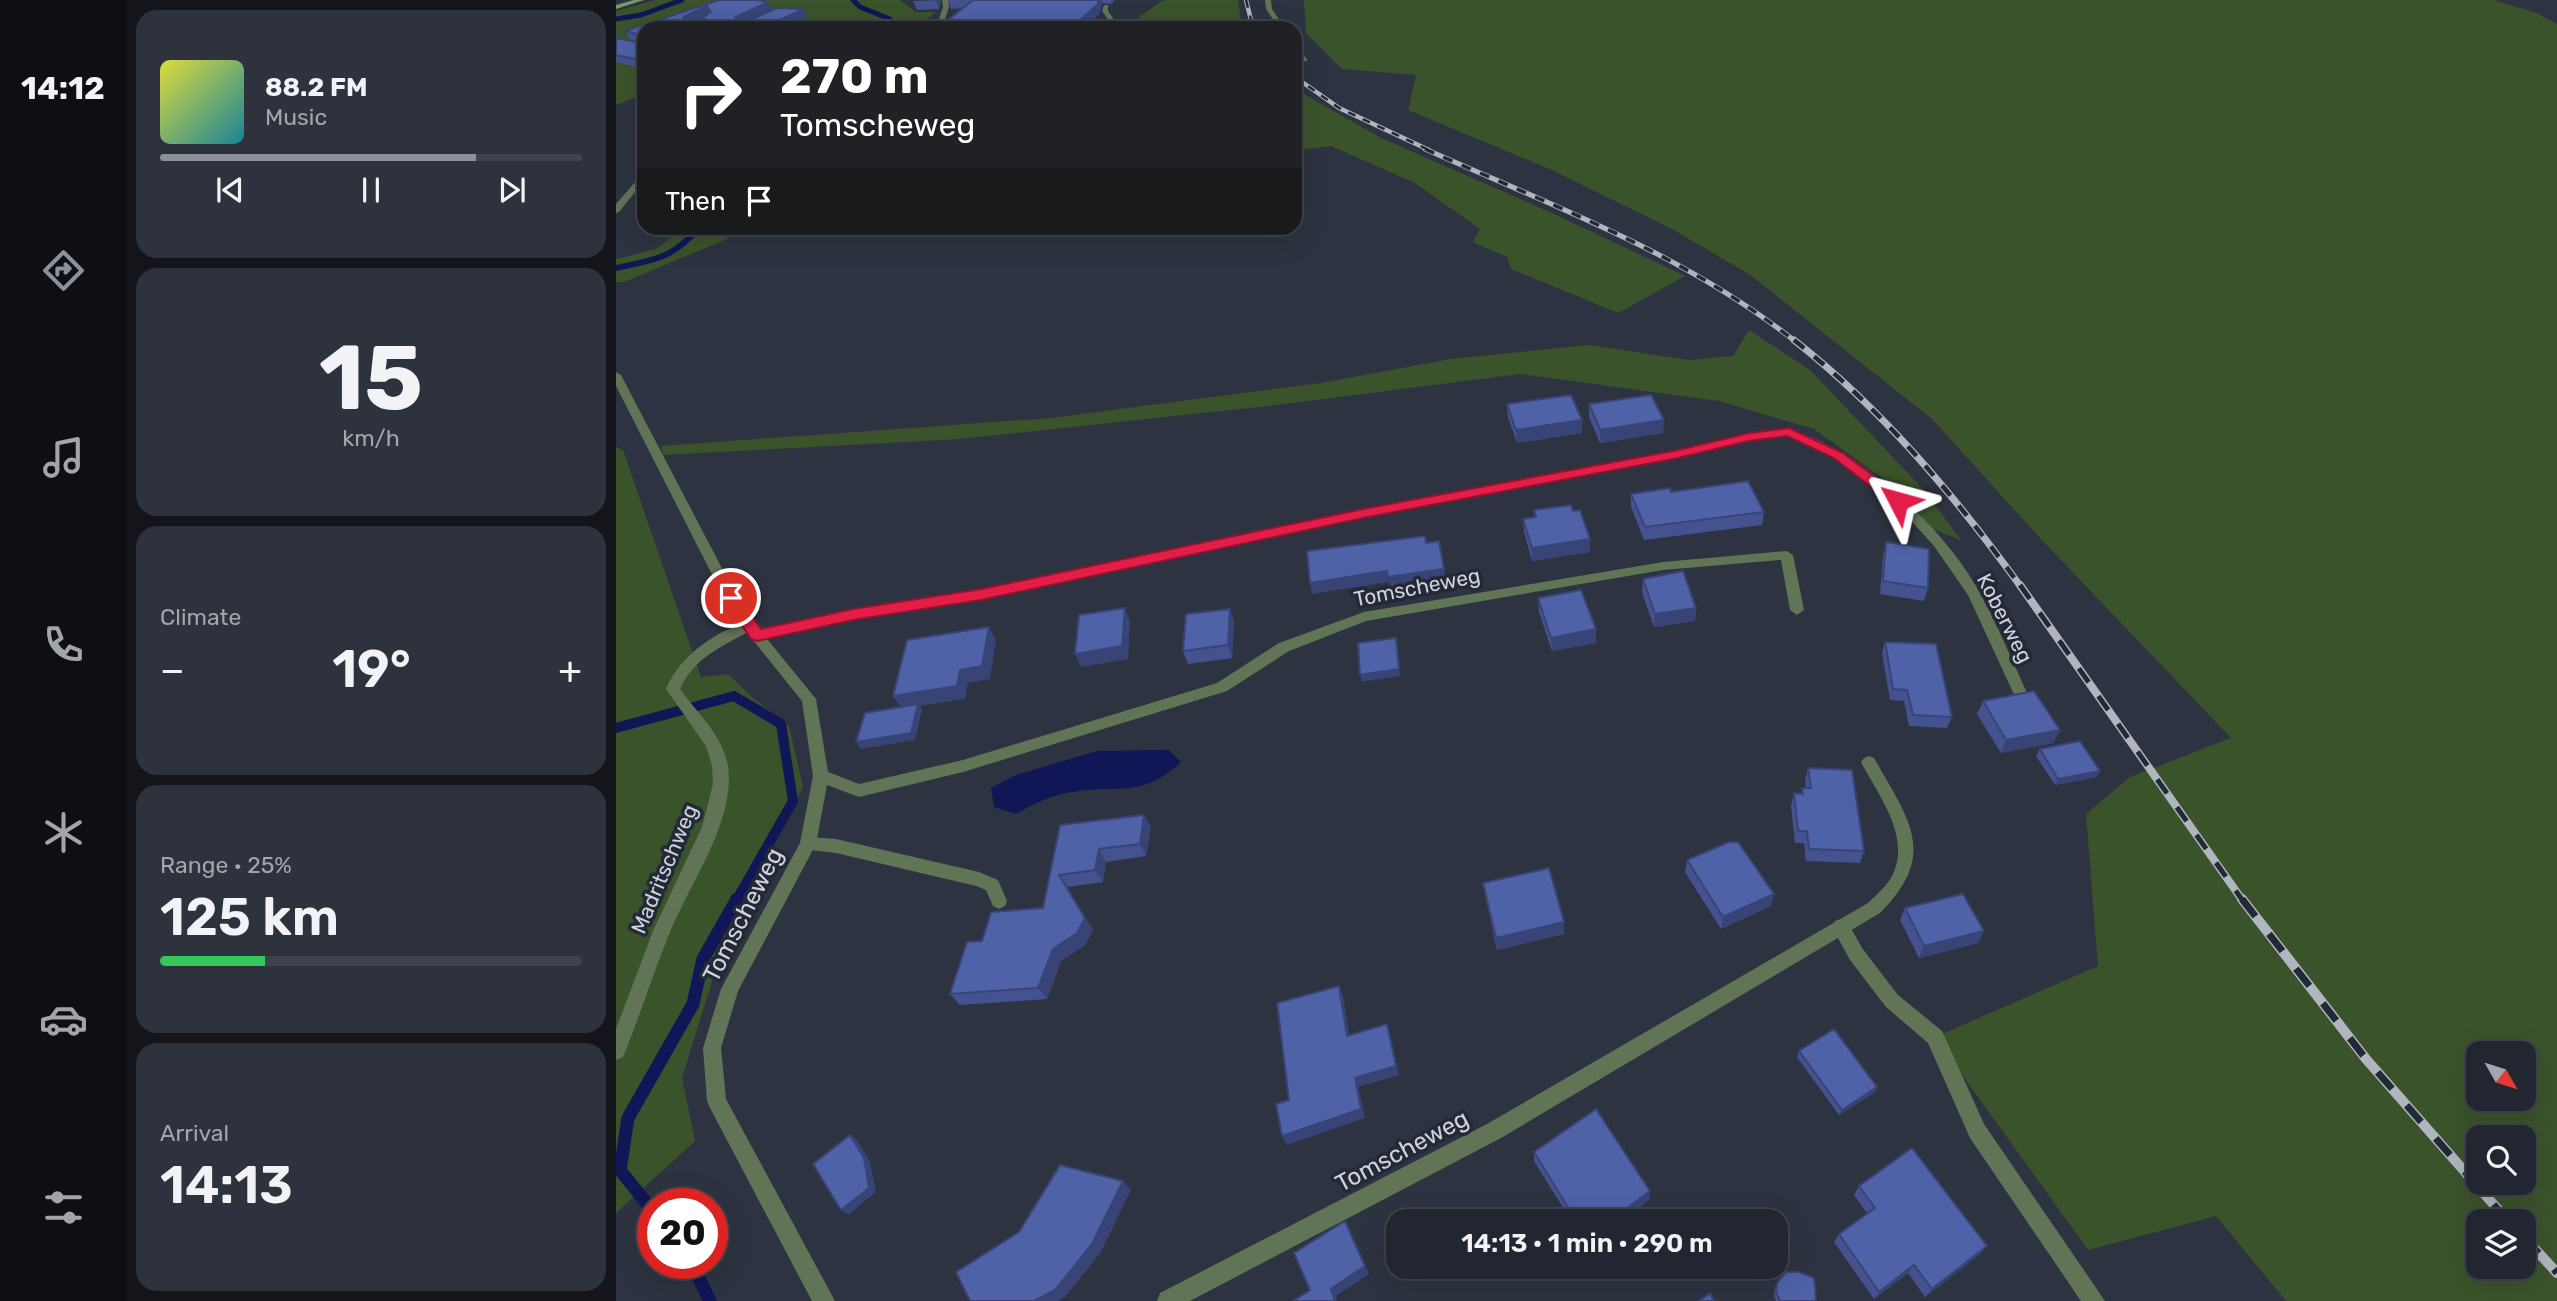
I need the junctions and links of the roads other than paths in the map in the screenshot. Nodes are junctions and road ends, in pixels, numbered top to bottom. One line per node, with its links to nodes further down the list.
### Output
1 (641, 0): 5 (main road)
2 (945, 0): 6 (street)
3 (1268, 0): 8 (street)
4 (1106, 6): 7 (street)
5 (616, 8)
6 (941, 21)
7 (1112, 21)
8 (1277, 21)
9 (637, 184): 10 (street)
10 (616, 209)
11 (616, 375): 13 (street, Tomscheweg)
12 (1797, 610): 16 (street, Tomscheweg)
13 (753, 631): 14 (street, Koberweg); 16 (street, Tomscheweg); 20 (street, Madritschweg)
14 (2022, 696)
15 (1869, 762): 19 (street, Tomscheweg)
16 (821, 776): 17 (street, Tomscheweg)
17 (808, 844): 18 (street); 21 (street, Tomscheweg)
18 (999, 901)
19 (1841, 927): 22 (street, Tomscheweg); 23 (street)
20 (616, 1051)
21 (824, 1301)
22 (1168, 1301)
23 (2094, 1301)

